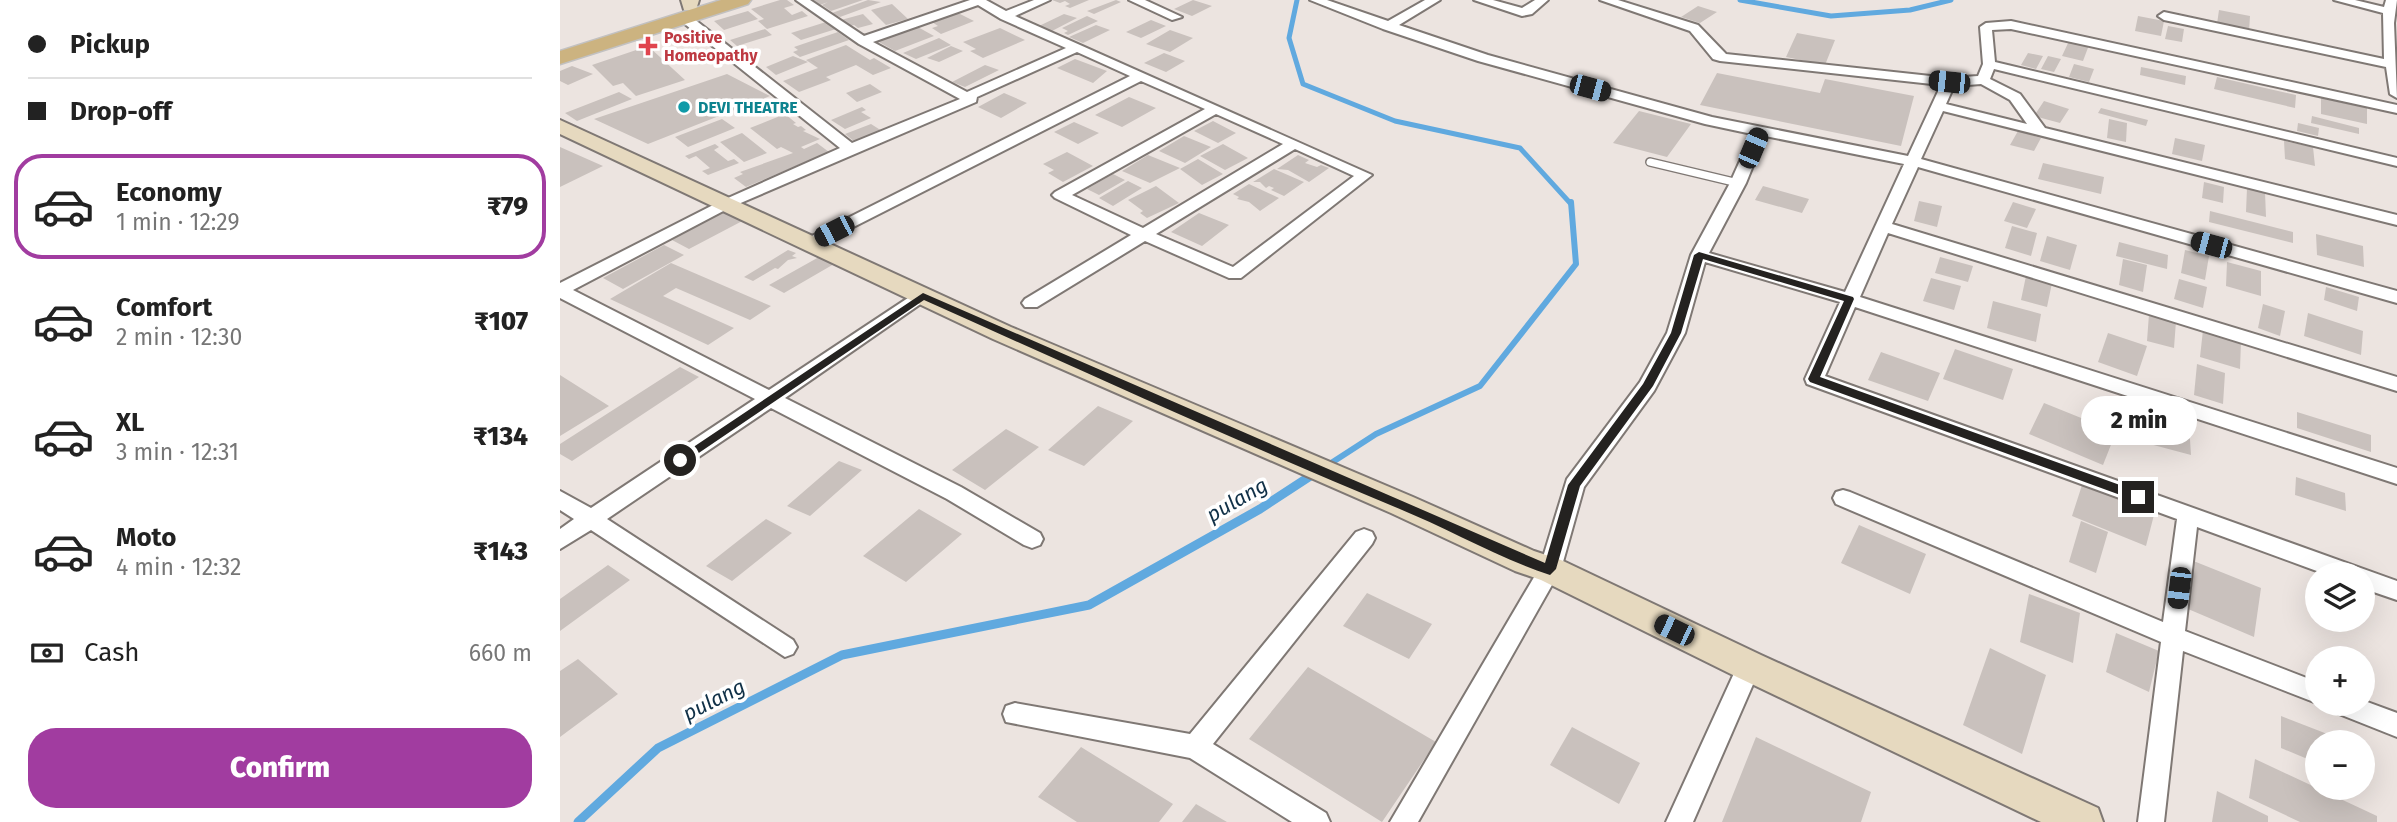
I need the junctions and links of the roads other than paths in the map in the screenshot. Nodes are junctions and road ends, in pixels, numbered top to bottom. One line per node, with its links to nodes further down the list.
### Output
1 (711, 0): 13 (main road)
2 (741, 0): 13 (main road)
3 (802, 0): 19 (street)
4 (979, 0): 15 (street); 19 (street)
5 (1044, 0): 15 (street)
6 (1135, 0): 17 (street)
7 (1316, 0): 18 (street)
8 (1434, 0): 18 (street)
9 (1480, 0): 10 (street)
10 (1542, 0)
11 (1606, 0): 27 (street)
12 (2340, 0): 14 (street)
13 (688, 8): 20 (main road); 22 (main road); 37 (street)
14 (2391, 13): 24 (street)
15 (1005, 16): 21 (street)
16 (2164, 16): 24 (street)
17 (1176, 17)
18 (1387, 26): 35 (street)
19 (863, 41): 29 (street)
20 (560, 47)
21 (1076, 48): 25 (street); 29 (street)
22 (560, 58)
23 (1989, 64): 26 (street); 32 (street); 40 (street)
24 (2393, 65): 28 (street)
25 (1141, 76): 31 (street); 46 (street)
26 (1983, 79): 27 (street); 34 (street)
27 (1949, 82): 30 (street)
28 (2397, 94)
29 (966, 97): 37 (street)
30 (1938, 106): 34 (street); 38 (street)
31 (1215, 109): 36 (street); 45 (street)
32 (2397, 109)
33 (560, 126): 42 (street)
34 (2038, 129): 43 (street)
35 (1760, 131): 38 (street); 41 (street)
36 (1293, 144): 45 (street); 45 (street)
37 (850, 149): 42 (street)
38 (1911, 161): 44 (street); 50 (street)
39 (1650, 162): 41 (lane)
40 (2397, 162)
41 (1738, 183): 47 (street)
42 (724, 205): 46 (street); 48 (street)
43 (2397, 220)
44 (1882, 226): 51 (street); 53 (street)
45 (1144, 235): 52 (street)
46 (810, 243): 49 (street)
47 (1699, 255): 51 (street); 64 (street)
48 (560, 290): 54 (street)
49 (923, 296): 54 (street); 64 (street)
50 (2397, 297)
51 (1849, 299): 55 (street); 58 (street)
52 (1031, 303)
53 (2397, 384)
54 (771, 399): 59 (street); 61 (street)
55 (2397, 476)
56 (1843, 498): 67 (street)
57 (560, 499): 59 (street)
58 (2188, 515): 63 (street); 67 (street)
59 (590, 520): 62 (street); 68 (street)
60 (1364, 538): 74 (street)
61 (1032, 539)
62 (560, 540)
63 (2318, 562)
64 (1538, 566): 69 (street); 76 (street)
65 (2375, 583): 66 (street)
66 (2397, 591)
67 (2173, 637): 70 (street); 79 (street)
68 (785, 647)
69 (1749, 666): 77 (street); 78 (street)
70 (2305, 688)
71 (1015, 714): 74 (street)
72 (2375, 716): 73 (street)
73 (2397, 724)
74 (1195, 747): 75 (street)
75 (1307, 819)
76 (1403, 822)
77 (1679, 822)
78 (2084, 822)
79 (2151, 822)

